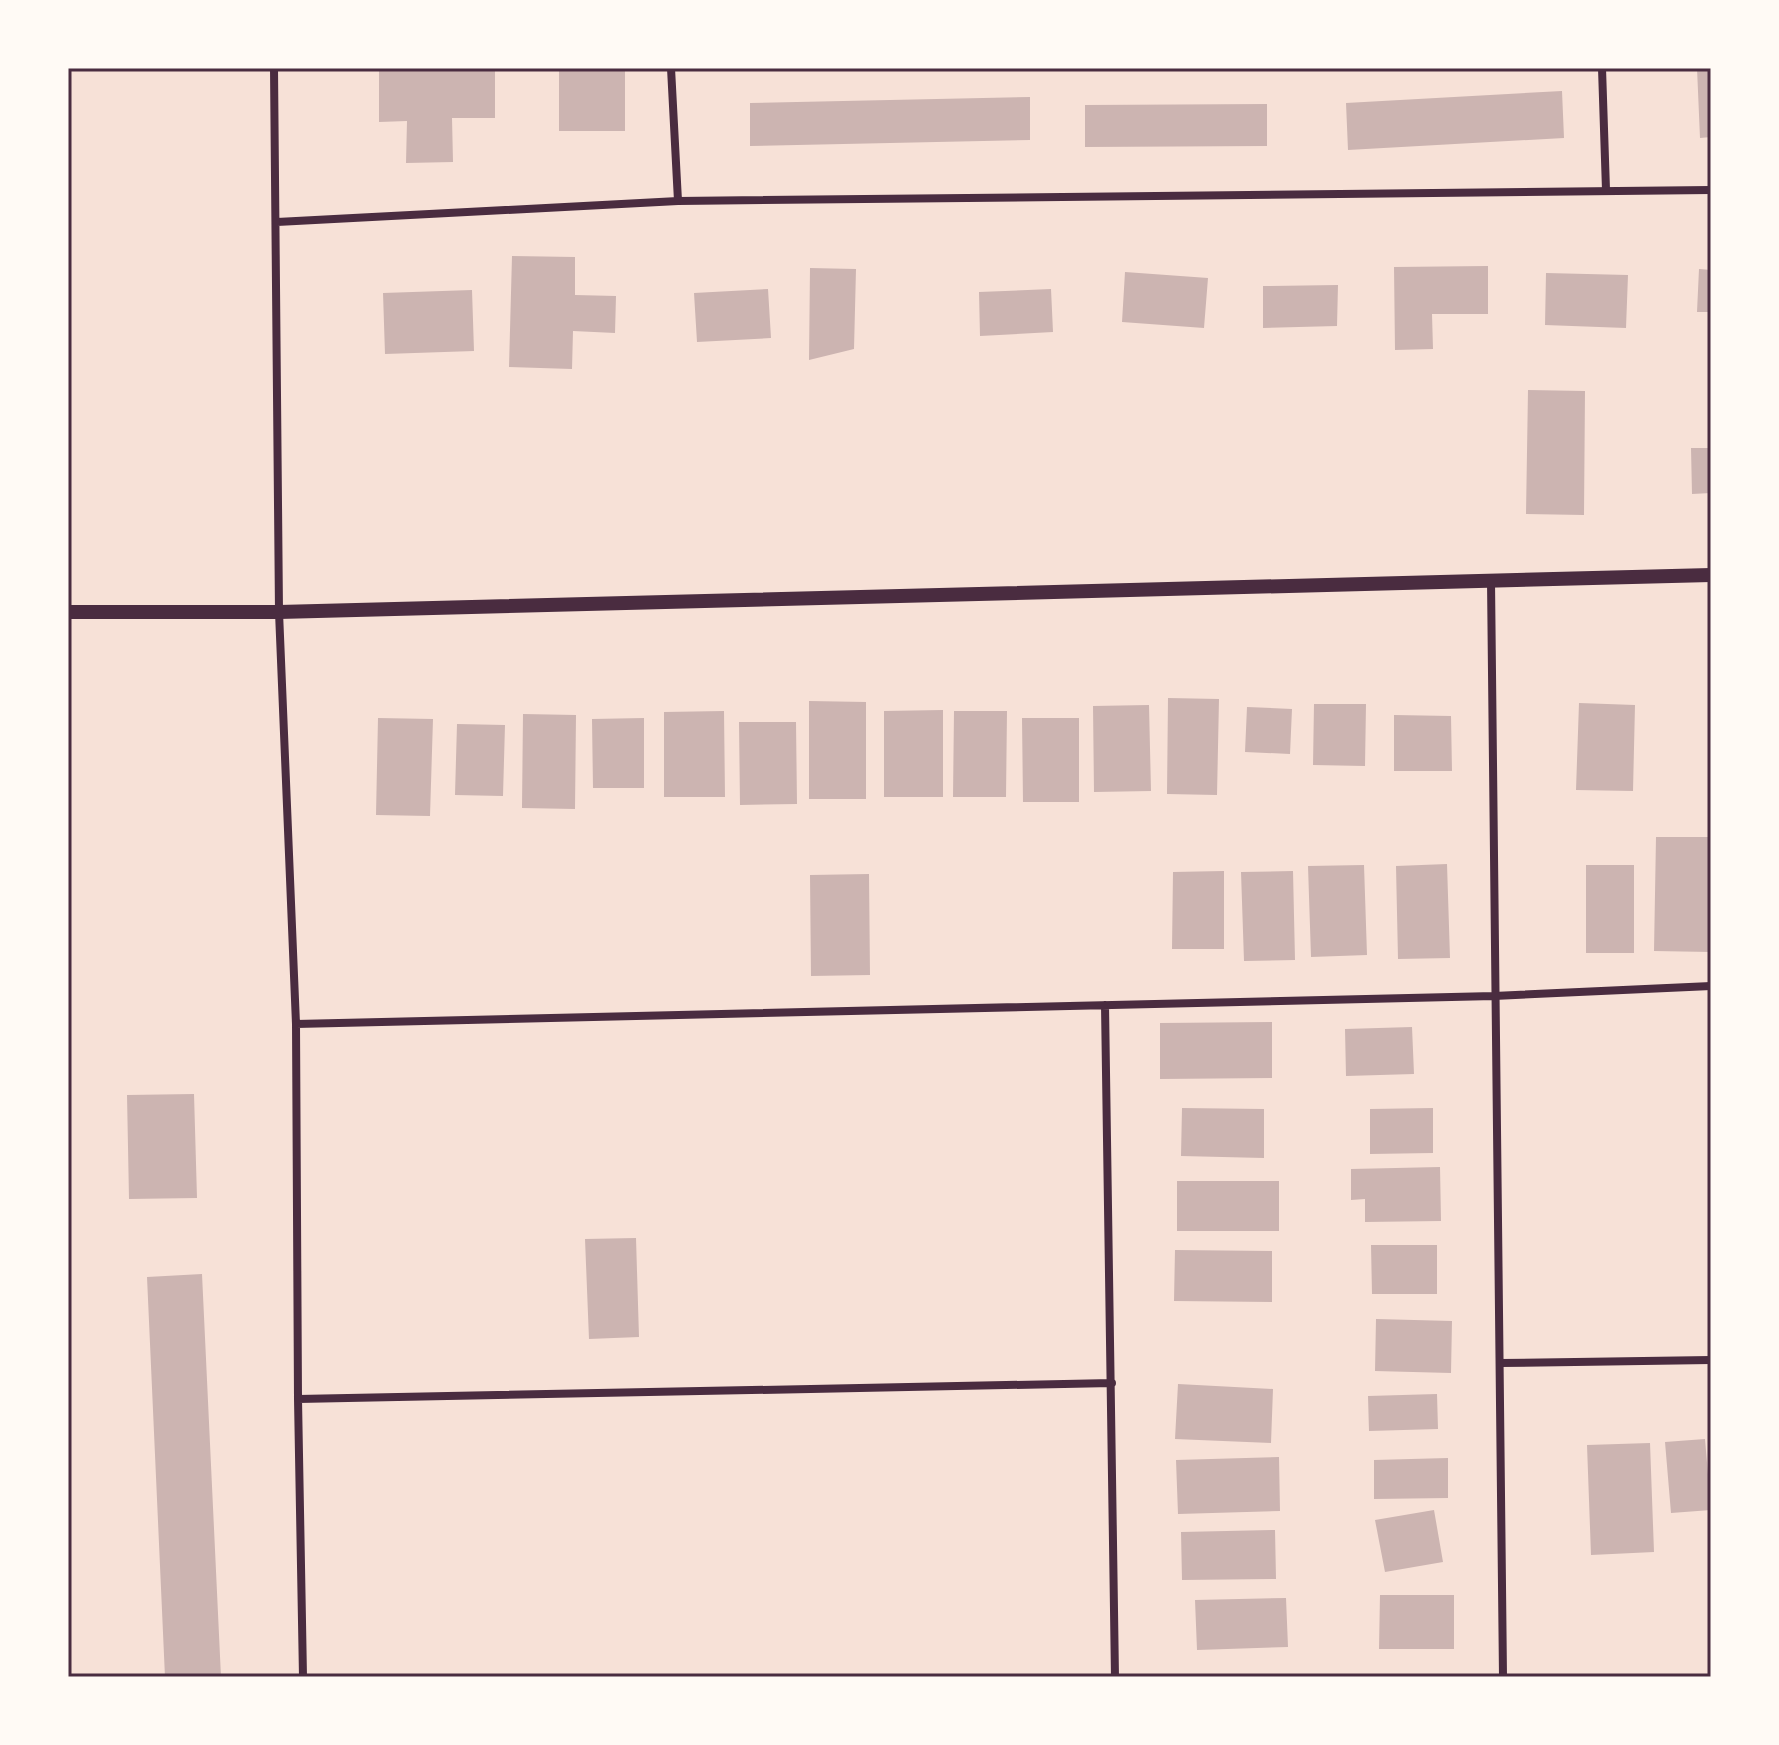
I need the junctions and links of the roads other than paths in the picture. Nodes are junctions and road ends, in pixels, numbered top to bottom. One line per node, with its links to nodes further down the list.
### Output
1 (274, 68): 7 (street)
2 (671, 68): 6 (street)
3 (1602, 68): 4 (street)
4 (1606, 190): 5 (street); 6 (street)
5 (1711, 190)
6 (678, 201): 7 (street)
7 (277, 222): 11 (street)
8 (1711, 575): 9 (street)
9 (1491, 581): 11 (street); 13 (street)
10 (68, 612): 11 (street)
11 (279, 612): 15 (street)
12 (1711, 986): 13 (street)
13 (1494, 996): 14 (street); 17 (street)
14 (1105, 1005): 15 (street); 18 (street)
15 (296, 1024): 19 (street)
16 (1711, 1360): 17 (street)
17 (1500, 1363): 22 (street)
18 (1112, 1383): 19 (street); 21 (street)
19 (298, 1399): 20 (street)
20 (303, 1677)
21 (1115, 1677)
22 (1503, 1677)

